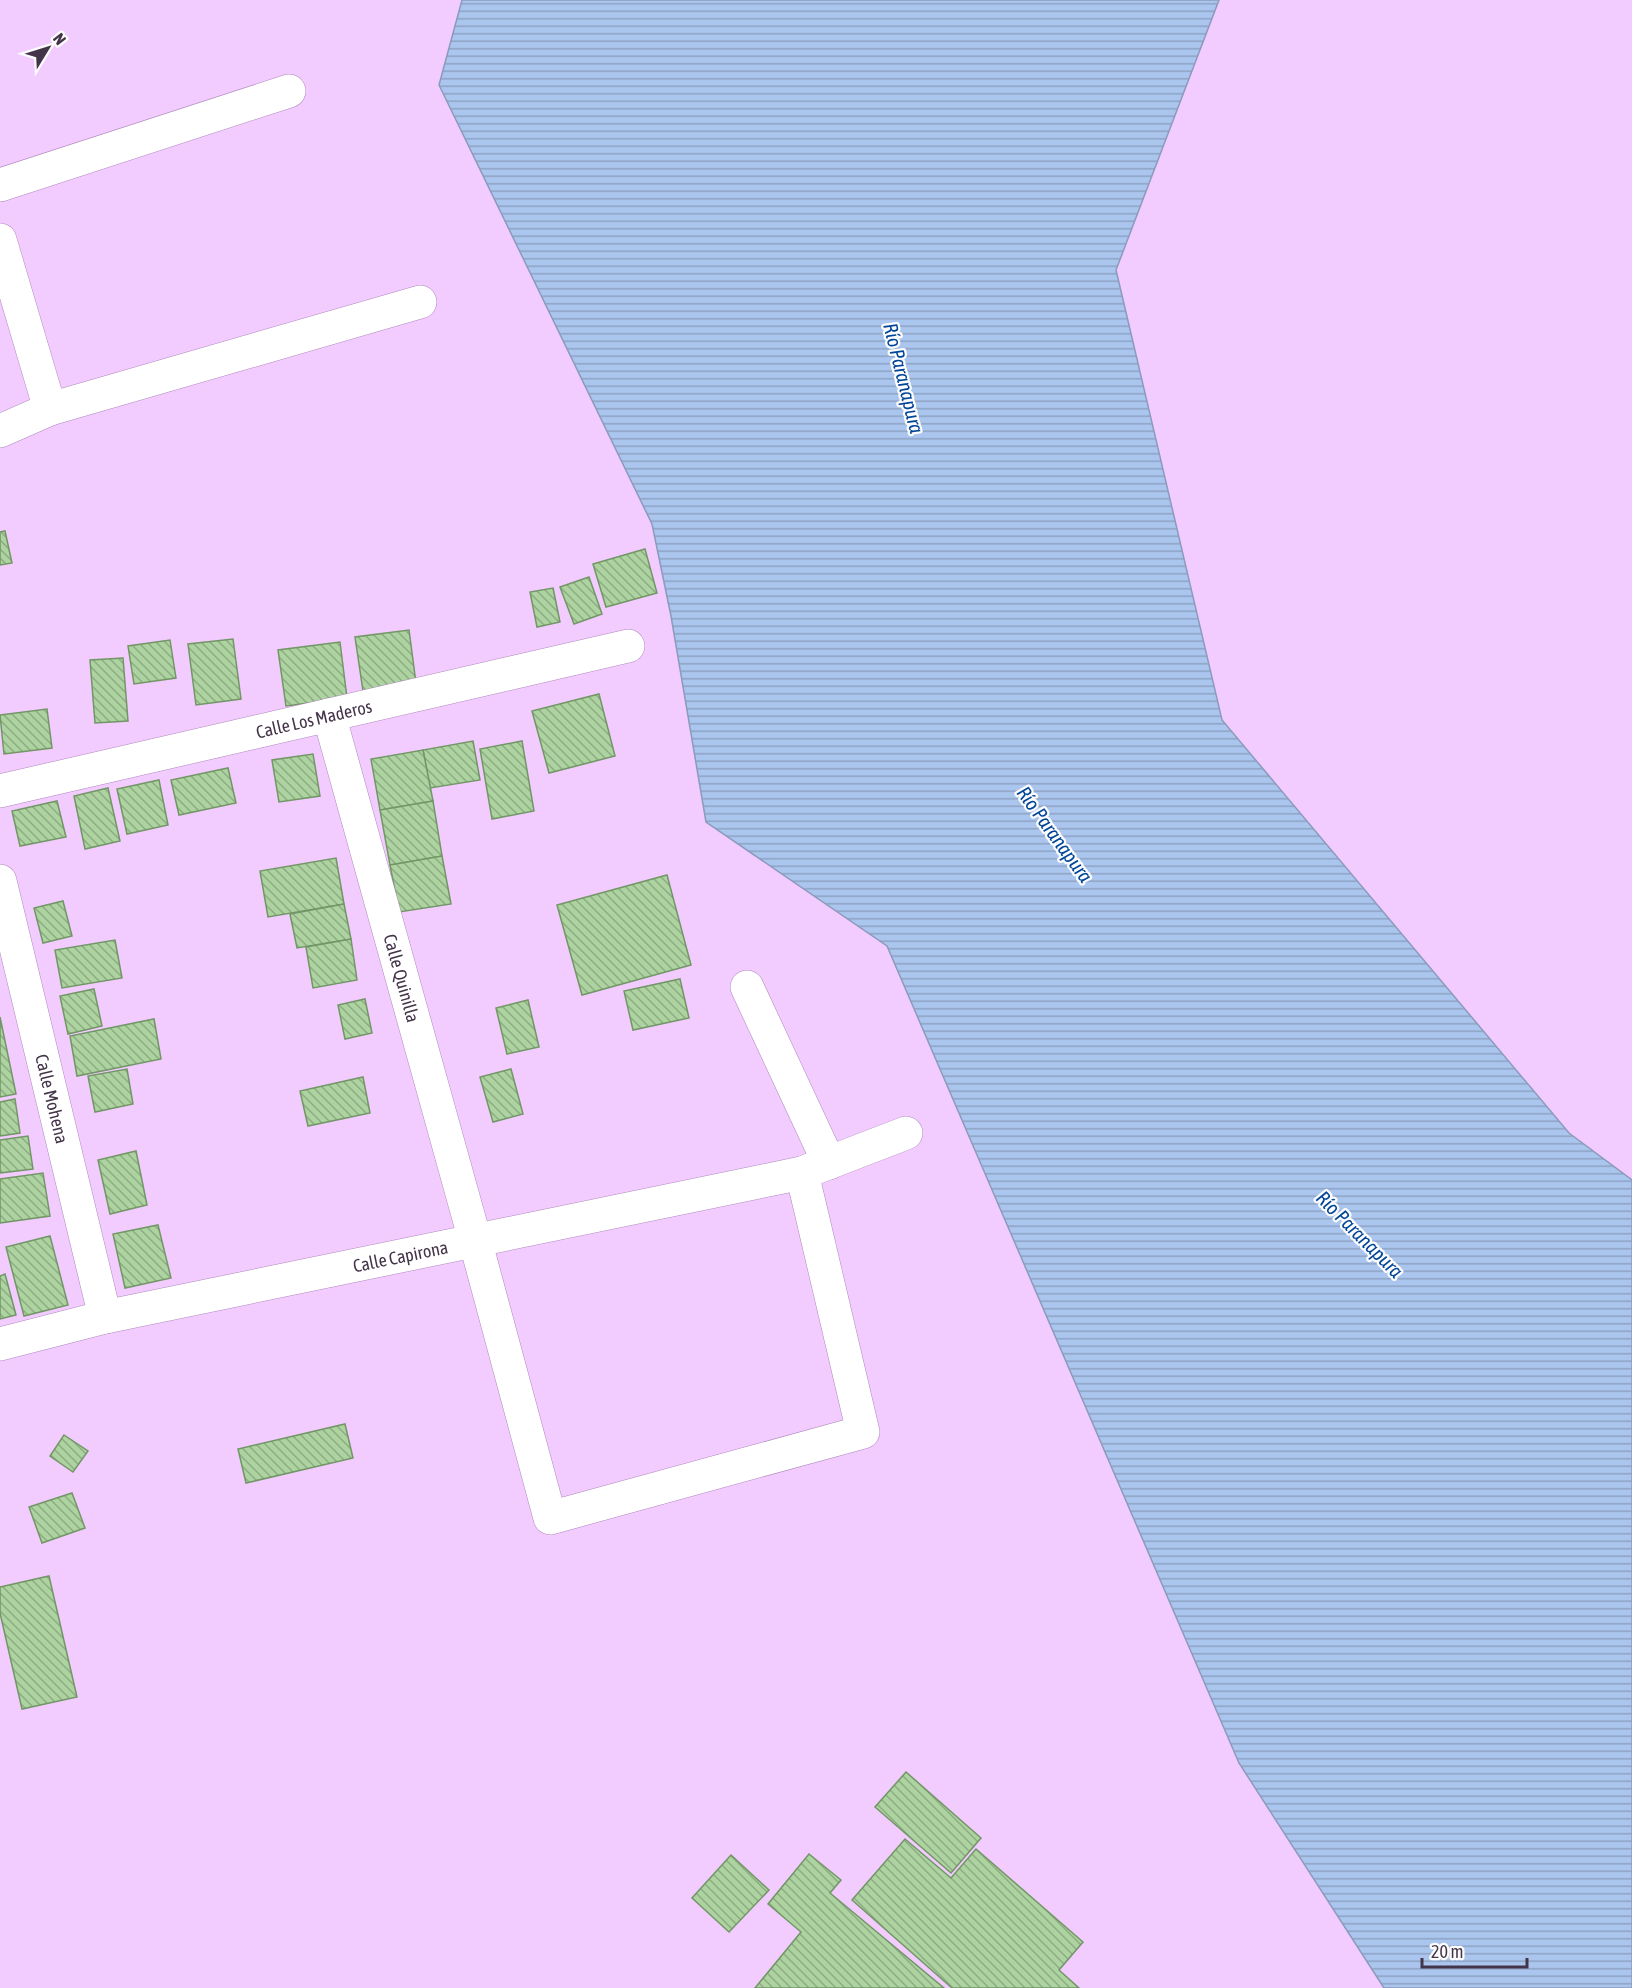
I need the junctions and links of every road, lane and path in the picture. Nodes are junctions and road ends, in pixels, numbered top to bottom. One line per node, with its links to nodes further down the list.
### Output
1 (289, 91): 2 (street)
2 (0, 185)
3 (0, 240): 5 (street)
4 (420, 302): 5 (street)
5 (50, 409): 6 (street)
6 (0, 431)
7 (628, 646): 8 (street, Calle Los Maderos)
8 (329, 715): 9 (street, Calle Los Maderos); 14 (street, Calle Quinilla)
9 (0, 791)
10 (0, 881): 15 (street, Calle Mohena)
11 (747, 987): 13 (street)
12 (906, 1133): 13 (street, Calle Capirona)
13 (816, 1168): 14 (street, Calle Capirona); 14 (street, Calle Quinilla)
14 (475, 1240): 15 (street, Calle Capirona)
15 (105, 1317): 16 (street, Calle Capirona)
16 (0, 1344)

